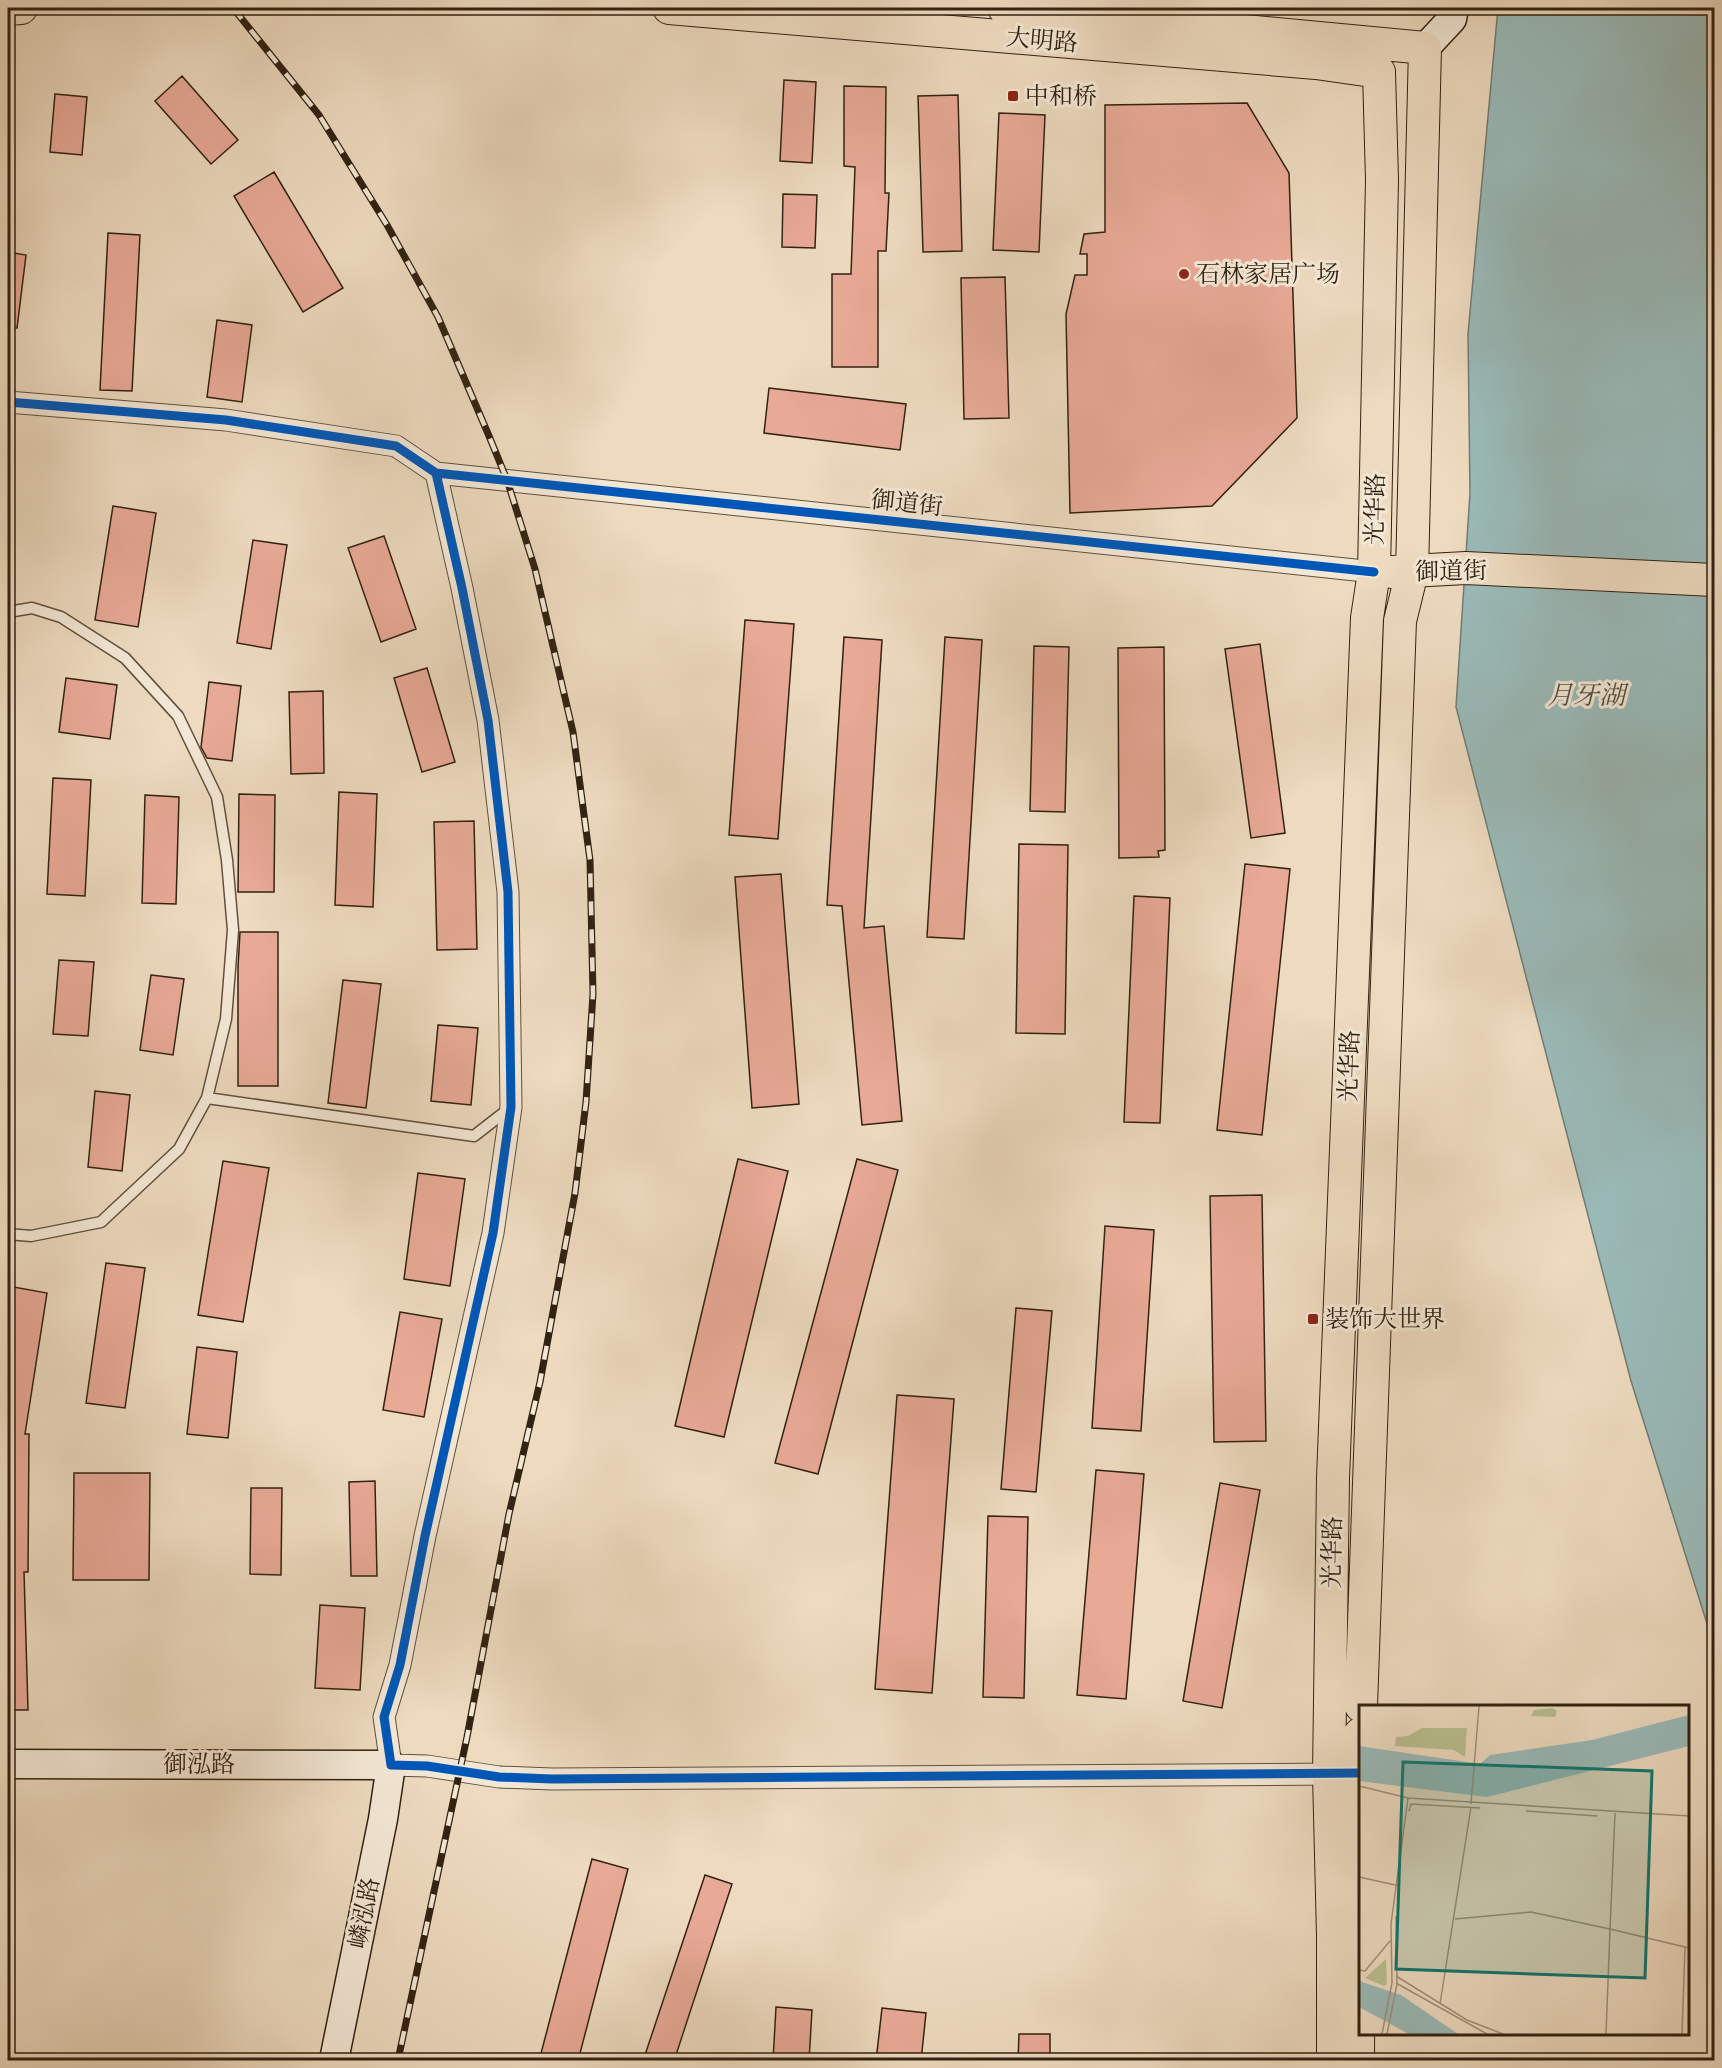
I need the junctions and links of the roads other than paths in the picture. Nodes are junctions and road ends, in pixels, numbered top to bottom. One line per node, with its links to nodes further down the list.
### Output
1 (21, 8): 5 (main road)
2 (686, 8): 7 (main road, 大明路)
3 (1004, 8): 6 (main road, 大明路)
4 (1454, 8): 6 (street)
5 (8, 9)
6 (1425, 48): 11 (main road, 光华路)
7 (1379, 72): 10 (main road, 光华路)
8 (8, 402): 9 (street)
9 (436, 473): 10 (street, 御道街); 15 (street)
10 (1374, 572): 11 (main road); 21 (main road, 光华路)
11 (1412, 572): 12 (main road); 17 (main road, 光华路)
12 (1714, 580)
13 (8, 612): 14 (lane)
14 (207, 1098): 15 (lane); 16 (lane)
15 (511, 1107): 20 (street)
16 (8, 1234)
17 (1362, 1705)
18 (1359, 1736): 21 (main road, 光华路)
19 (8, 1764): 20 (street, 御泓路)
20 (391, 1765): 21 (street); 22 (street, 嶙泓路)
21 (1344, 1774): 23 (main road, 光华路); 24 (main road, 光华路)
22 (334, 2061)
23 (1333, 2061)
24 (1358, 2061)

